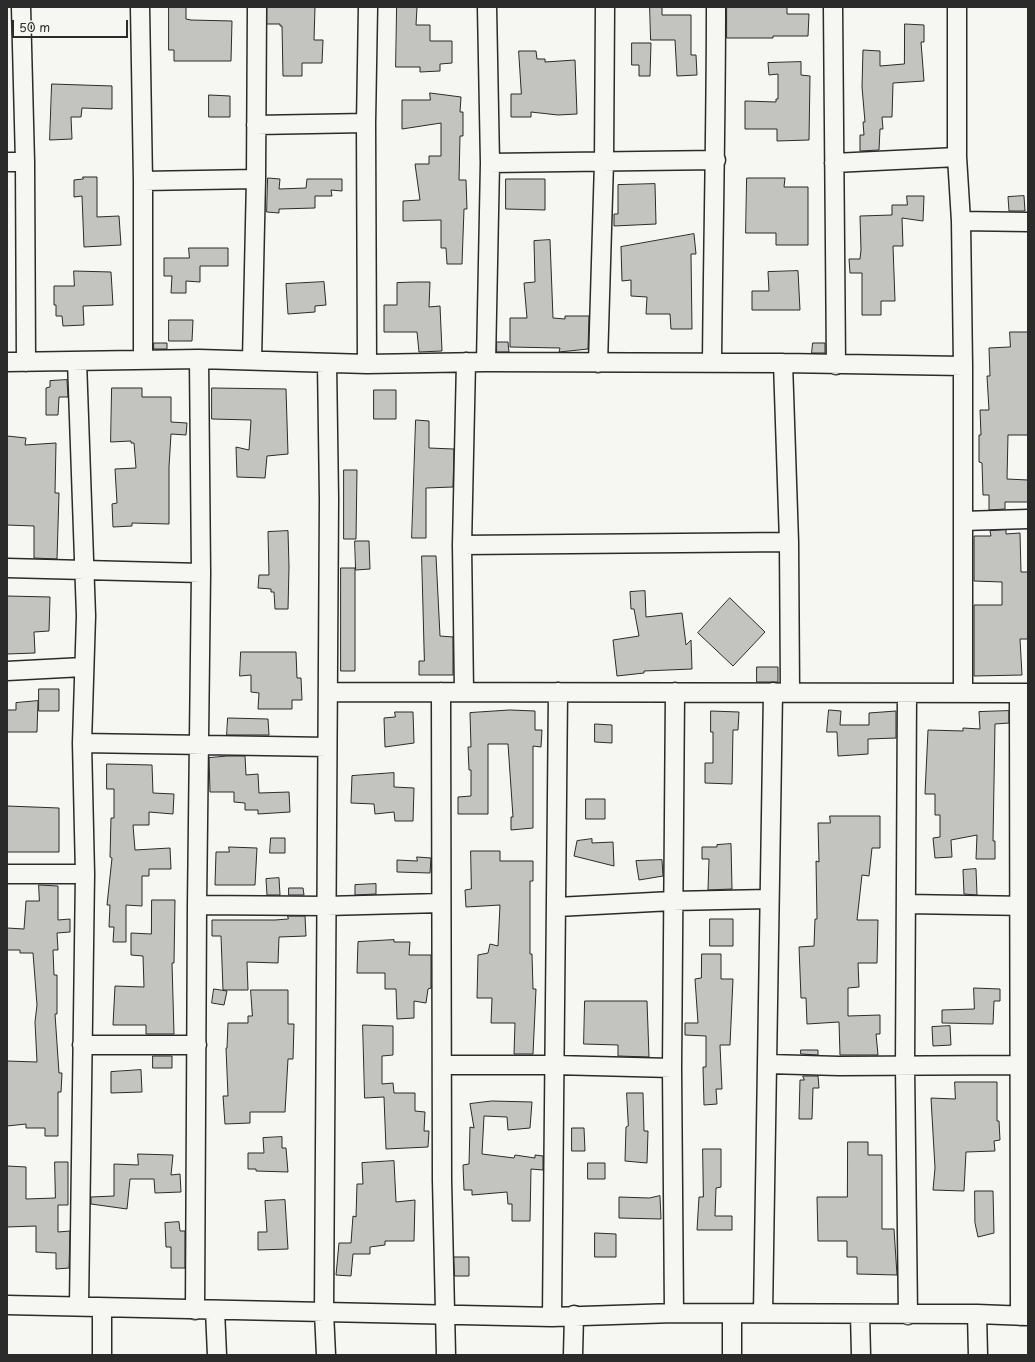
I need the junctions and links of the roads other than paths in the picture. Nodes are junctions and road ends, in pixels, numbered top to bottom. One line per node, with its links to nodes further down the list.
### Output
1 (21, 7): 15 (street)
2 (140, 7): 20 (street)
3 (257, 7): 11 (street)
4 (368, 7): 10 (street)
5 (487, 7): 17 (street)
6 (605, 7): 16 (street)
7 (716, 7): 13 (street)
8 (833, 7): 18 (street)
9 (957, 7): 12 (street)
10 (366, 123): 11 (street); 34 (street)
11 (256, 125): 19 (street)
12 (957, 157): 18 (street); 21 (street)
13 (716, 160): 16 (street); 35 (street)
14 (7, 162): 15 (street)
15 (25, 162): 28 (street)
16 (604, 162): 17 (street); 32 (street)
17 (490, 163): 31 (street)
18 (834, 163): 36 (street)
19 (256, 179): 20 (street); 25 (street)
20 (143, 181): 24 (street)
21 (961, 221): 22 (street); 37 (street)
22 (1028, 222)
23 (199, 359): 24 (street); 25 (street); 44 (street)
24 (143, 360): 26 (street)
25 (252, 360): 29 (street)
26 (78, 361): 28 (street); 43 (street)
27 (7, 362): 28 (street)
28 (26, 362)
29 (327, 362): 34 (street); 47 (street)
30 (466, 362): 31 (street); 34 (street); 41 (street)
31 (486, 362): 32 (street)
32 (598, 363): 35 (street)
33 (784, 363): 35 (street); 36 (street); 40 (street)
34 (367, 364)
35 (712, 364)
36 (836, 364): 37 (street)
37 (963, 366): 39 (street)
38 (1028, 519): 39 (street)
39 (963, 521): 54 (street)
40 (789, 542): 41 (street); 52 (street)
41 (462, 544): 49 (street)
42 (7, 568): 43 (street)
43 (85, 570): 44 (street); 45 (street)
44 (201, 573): 57 (street)
45 (83, 667): 46 (street); 56 (street)
46 (7, 671)
47 (328, 692): 48 (street); 58 (street)
48 (442, 692): 49 (street); 63 (street)
49 (464, 692): 50 (street)
50 (558, 692): 51 (street); 68 (street)
51 (675, 692): 52 (street); 62 (street)
52 (781, 692): 53 (street); 61 (street)
53 (907, 693): 54 (street); 64 (street)
54 (963, 693): 55 (street)
55 (1023, 693): 67 (street)
56 (82, 743): 57 (street); 60 (street)
57 (198, 745): 58 (street); 65 (street)
58 (327, 747): 66 (street)
59 (7, 874): 60 (street)
60 (85, 874): 69 (street)
61 (769, 900): 62 (street); 71 (street)
62 (672, 901): 68 (street); 76 (street)
63 (441, 904): 66 (street); 72 (street)
64 (906, 904): 67 (street); 75 (street)
65 (197, 905): 66 (street); 70 (street)
66 (326, 906): 82 (street)
67 (1023, 906): 74 (street)
68 (557, 907): 73 (street)
69 (82, 1046): 70 (street); 78 (street)
70 (196, 1046): 80 (street)
71 (768, 1064): 75 (street); 84 (street)
72 (442, 1065): 73 (street); 85 (street)
73 (554, 1065): 76 (street); 92 (street)
74 (1019, 1065): 75 (street); 91 (street)
75 (906, 1066): 90 (street)
76 (672, 1068): 83 (street)
77 (7, 1305): 78 (street)
78 (79, 1306): 79 (street)
79 (102, 1308): 80 (street); 93 (street)
80 (195, 1310): 81 (street)
81 (216, 1310): 82 (street); 94 (street)
82 (324, 1312): 85 (street); 95 (street)
83 (674, 1313): 86 (street); 89 (street)
84 (763, 1313): 86 (street); 87 (street)
85 (444, 1314): 92 (street); 96 (street)
86 (732, 1314): 98 (street)
87 (860, 1314): 90 (street); 99 (street)
88 (977, 1314): 90 (street); 91 (street); 100 (street)
89 (574, 1315): 92 (street); 97 (street)
90 (908, 1315)
91 (1024, 1316)
92 (552, 1317)
93 (102, 1355)
94 (217, 1355)
95 (326, 1355)
96 (446, 1355)
97 (573, 1355)
98 (732, 1355)
99 (861, 1355)
100 (978, 1355)

